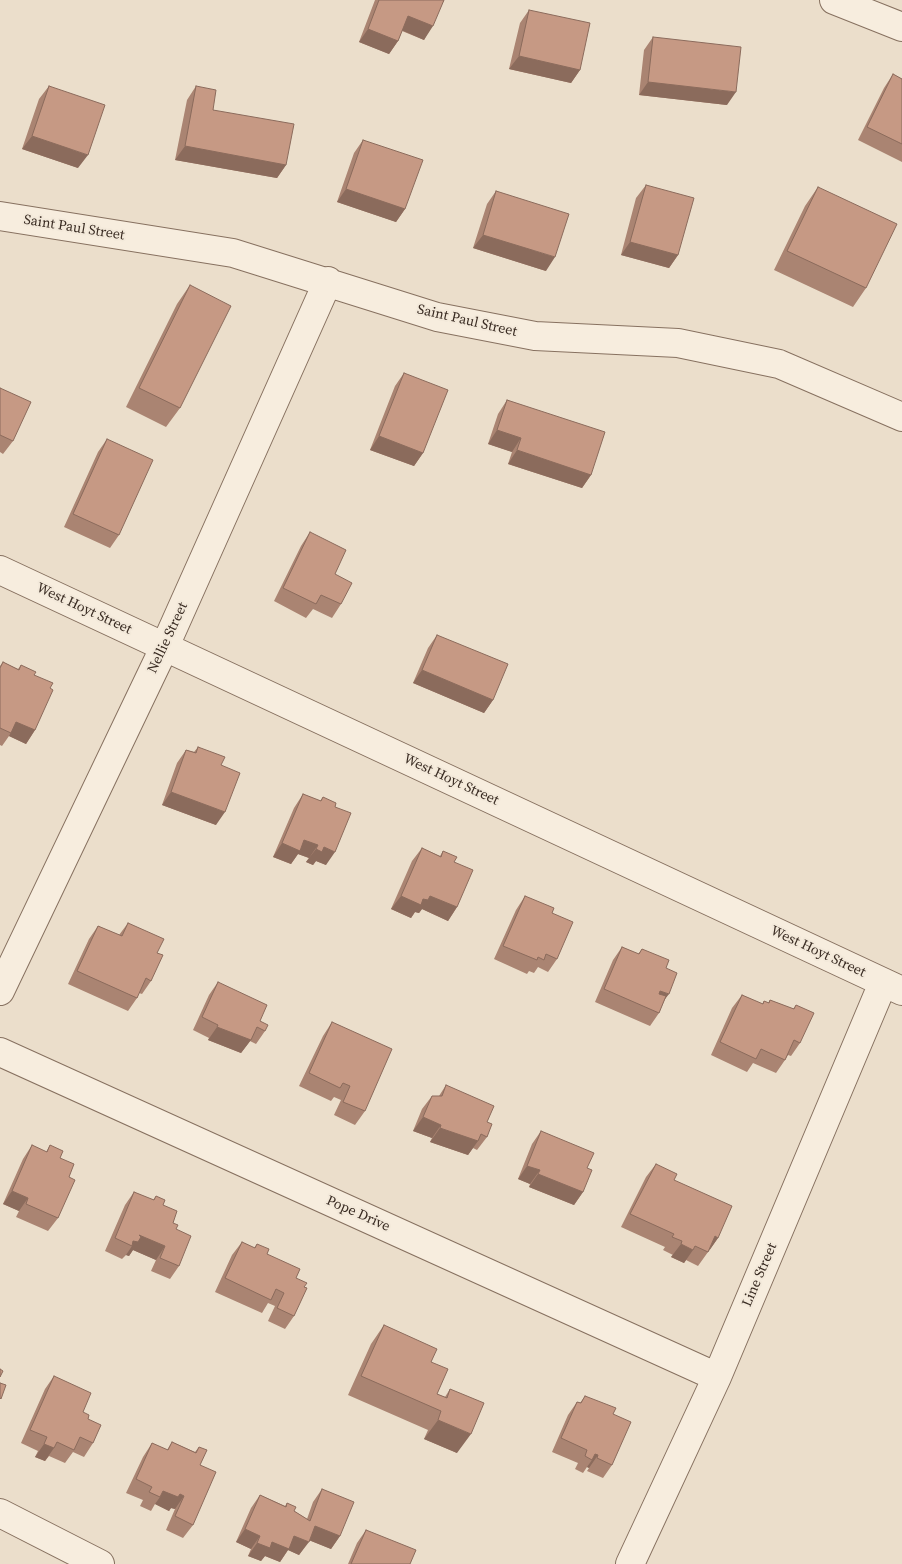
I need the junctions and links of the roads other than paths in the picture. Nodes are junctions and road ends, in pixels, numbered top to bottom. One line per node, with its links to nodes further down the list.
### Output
1 (834, 0): 2 (street)
2 (902, 27)
3 (0, 216): 4 (street, Saint Paul Street)
4 (328, 281): 5 (street, Saint Paul Street); 7 (street, Nellie Street)
5 (902, 416)
6 (0, 570): 7 (street, West Hoyt Street)
7 (165, 646): 8 (street, West Hoyt Street); 9 (street, Nellie Street)
8 (893, 987): 11 (street, Line Street)
9 (0, 991)
10 (0, 1052): 11 (street, Pope Drive)
11 (717, 1377): 14 (street, Line Street)
12 (0, 1512): 13 (street)
13 (100, 1564)
14 (630, 1564)

